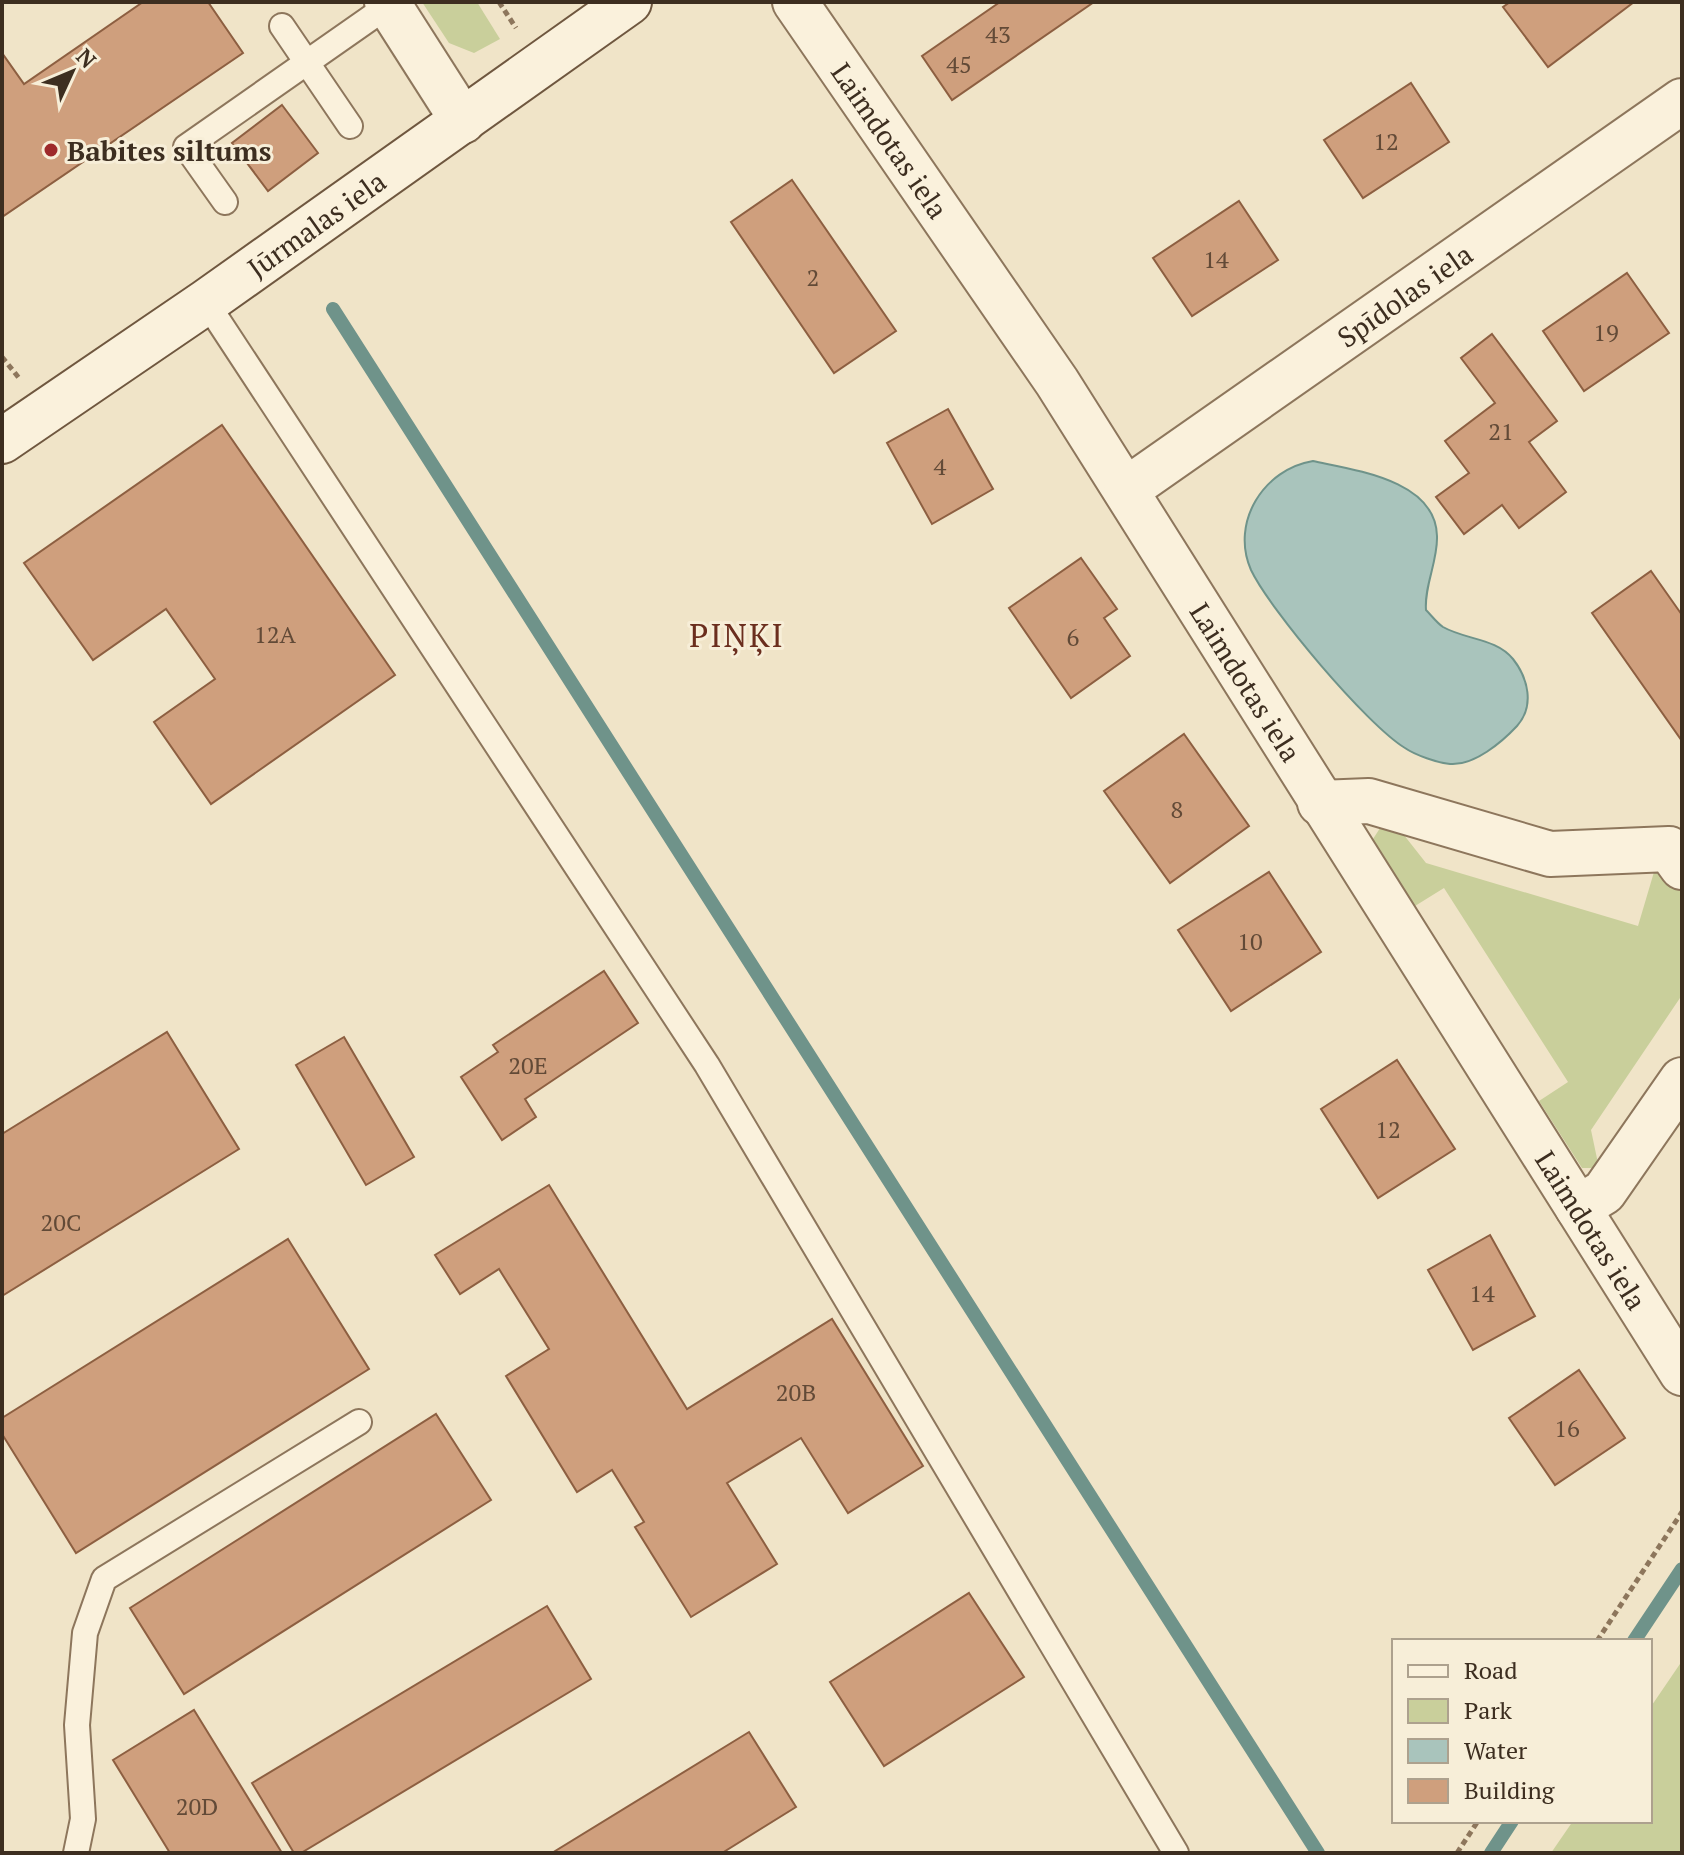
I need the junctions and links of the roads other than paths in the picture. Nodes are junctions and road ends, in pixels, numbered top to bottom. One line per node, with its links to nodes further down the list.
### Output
1 (629, 2): 7 (street, Jūrmalas iela)
2 (388, 4): 5 (lane); 7 (street)
3 (807, 6): 12 (street, Laimdotas iela)
4 (282, 26): 5 (lane)
5 (307, 63): 8 (lane); 9 (lane)
6 (1682, 101): 12 (street, Spīdolas iela)
7 (463, 121): 10 (street, Jūrmalas iela)
8 (350, 126)
9 (225, 202)
10 (206, 302): 11 (street, Jūrmalas iela); 20 (lane)
11 (2, 441)
12 (1126, 490): 13 (street, Laimdotas iela)
13 (1320, 803): 14 (street); 16 (street, Laimdotas iela)
14 (1682, 867)
15 (1682, 1080): 16 (street)
16 (1578, 1208): 17 (street, Laimdotas iela)
17 (1682, 1373)
18 (359, 1422): 19 (lane)
19 (76, 1853)
20 (1176, 1853)

